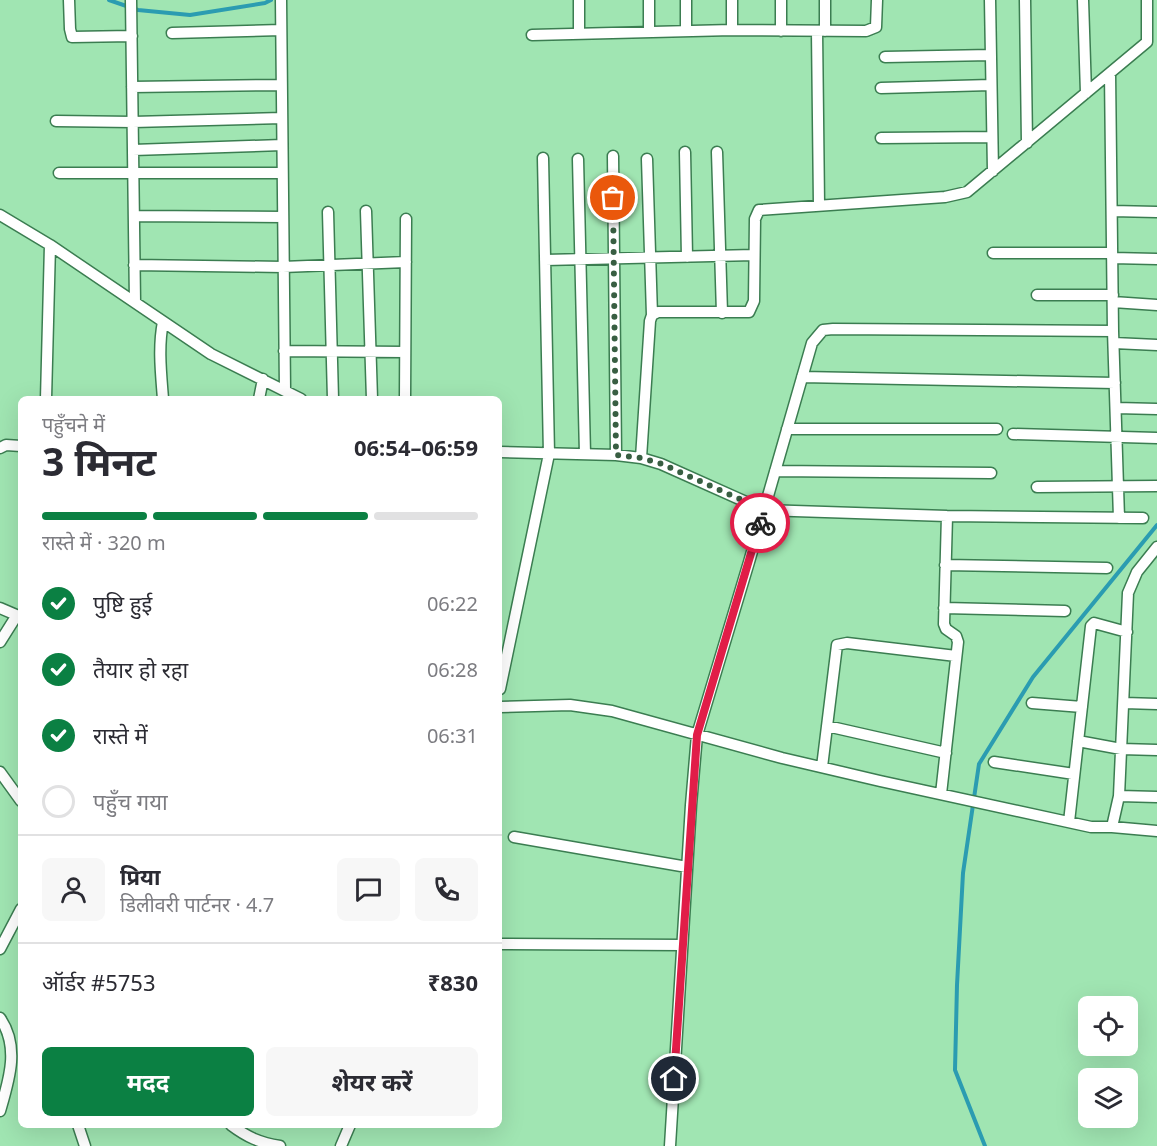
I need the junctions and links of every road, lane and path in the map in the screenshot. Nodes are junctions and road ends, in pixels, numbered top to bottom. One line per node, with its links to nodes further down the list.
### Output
1 (69, 0): 25 (street)
2 (281, 0): 15 (street)
3 (579, 0): 22 (street)
4 (649, 0): 20 (street)
5 (686, 0): 17 (street)
6 (732, 0): 16 (street)
7 (781, 0): 18 (street)
8 (825, 0): 19 (street)
9 (877, 0): 19 (street)
10 (990, 0): 27 (street)
11 (1025, 0): 40 (street)
12 (1083, 0): 34 (street)
13 (1147, 0): 26 (street)
14 (132, 5): 25 (street)
15 (281, 30): 21 (street); 30 (street)
16 (732, 30): 17 (street); 18 (street)
17 (686, 31): 20 (street)
18 (781, 31): 19 (street)
19 (821, 31): 53 (street)
20 (649, 32): 22 (street)
21 (172, 33)
22 (579, 34): 24 (street)
23 (1157, 34): 26 (street)
24 (532, 35)
25 (132, 36): 32 (street)
26 (1147, 42): 29 (street)
27 (991, 56): 28 (street); 31 (street)
28 (885, 57)
29 (1110, 73): 34 (street); 55 (street)
30 (281, 85): 32 (street); 35 (street)
31 (991, 85): 33 (street); 38 (street)
32 (132, 87): 37 (street)
33 (881, 88)
34 (1086, 93): 40 (street)
35 (282, 118): 37 (street); 41 (street)
36 (56, 121): 37 (street)
37 (133, 122): 42 (street)
38 (992, 137): 39 (street); 49 (street)
39 (881, 138)
40 (1027, 143): 49 (street)
41 (282, 145): 42 (street); 52 (street)
42 (133, 150): 51 (street)
43 (685, 152): 67 (street)
44 (717, 152): 65 (street)
45 (613, 156): 70 (street)
46 (543, 158): 72 (street)
47 (578, 159): 69 (street)
48 (647, 159): 68 (street)
49 (993, 171): 53 (street)
50 (59, 173): 51 (street)
51 (134, 173): 52 (street); 59 (street)
52 (282, 173): 60 (street)
53 (819, 205): 64 (street)
54 (366, 211): 74 (street)
55 (1112, 211): 57 (street); 66 (street)
56 (327, 212): 76 (street)
57 (1157, 212)
58 (0, 215): 62 (street)
59 (134, 216): 60 (street); 75 (street)
60 (283, 217): 77 (street)
61 (406, 219): 73 (street)
62 (50, 244): 80 (street); 96 (street)
63 (993, 253): 66 (street)
64 (754, 255): 65 (street); 82 (street)
65 (720, 256): 67 (street); 82 (street)
66 (1112, 256): 71 (street); 79 (street)
67 (687, 257): 68 (street)
68 (650, 258): 70 (street); 83 (street)
69 (580, 259): 70 (street); 72 (street); 114 (street)
70 (613, 259): 115 (street)
71 (1157, 259)
72 (545, 260): 113 (street)
73 (406, 262): 74 (street); 90 (street)
74 (369, 264): 76 (street); 89 (street)
75 (134, 265): 77 (street); 80 (street)
76 (329, 265): 77 (street); 91 (street)
77 (283, 267): 88 (street)
78 (1037, 295): 79 (street)
79 (1113, 299): 81 (street); 85 (street)
80 (135, 302): 84 (street)
81 (1157, 304)
82 (722, 313): 83 (street)
83 (652, 315): 116 (street)
84 (163, 322): 93 (street); 97 (street)
85 (1113, 332): 86 (street); 92 (street)
86 (1114, 343): 87 (street); 94 (street)
87 (1157, 345)
88 (284, 351): 91 (street); 95 (street)
89 (371, 352): 90 (street); 91 (street); 101 (street)
90 (405, 352): 102 (street)
91 (332, 353): 100 (street)
92 (802, 377): 94 (street); 105 (street)
93 (263, 380): 95 (street); 98 (street)
94 (1115, 383): 103 (street)
95 (285, 390): 99 (street)
96 (46, 396)
97 (163, 396)
98 (260, 396)
99 (296, 396)
100 (333, 396)
101 (372, 396)
102 (405, 396)
103 (1116, 408): 104 (street); 108 (street)
104 (1157, 409)
105 (787, 429): 106 (street); 117 (street)
106 (997, 429)
107 (1013, 434): 108 (street)
108 (1117, 437): 109 (street); 120 (street)
109 (1157, 438)
110 (18, 446): 111 (street)
111 (0, 447)
112 (502, 452): 113 (street)
113 (549, 454): 114 (street); 137 (street)
114 (585, 454): 115 (street)
115 (616, 455): 116 (street)
116 (641, 458): 122 (street)
117 (775, 471): 118 (street); 122 (street)
118 (991, 473)
119 (1157, 486): 120 (street)
120 (1118, 487): 121 (street); 124 (street)
121 (1037, 488)
122 (764, 510): 123 (street); 144 (street)
123 (947, 516): 124 (street); 127 (street)
124 (1119, 518): 125 (street)
125 (1143, 518)
126 (1157, 547): 134 (street)
127 (945, 565): 128 (street); 130 (street)
128 (1107, 568)
129 (0, 608): 132 (street)
130 (944, 608): 131 (street); 136 (street)
131 (1065, 611)
132 (18, 616)
133 (18, 617): 135 (street)
134 (1126, 632): 139 (street); 142 (street)
135 (0, 642)
136 (956, 656): 143 (street); 148 (street)
137 (502, 679)
138 (1032, 703): 142 (street)
139 (1124, 703): 140 (street); 146 (street)
140 (1157, 704)
141 (502, 706): 144 (street)
142 (1082, 707): 145 (street)
143 (827, 726): 148 (street); 150 (street)
144 (697, 735): 150 (street); 161 (street)
145 (1078, 741): 146 (street); 152 (street)
146 (1121, 748): 147 (street); 154 (street)
147 (1157, 750)
148 (945, 753): 153 (street)
149 (994, 762): 152 (street)
150 (822, 767): 153 (street)
151 (0, 772): 155 (street)
152 (1074, 774): 157 (street)
153 (941, 794): 157 (street)
154 (1119, 796): 156 (street); 158 (street)
155 (18, 797)
156 (1157, 797)
157 (1069, 822): 158 (street)
158 (1112, 827): 159 (street)
159 (1157, 831)
160 (514, 837): 161 (street)
161 (687, 867): 164 (street)
162 (18, 915): 165 (street)
163 (502, 945): 164 (street)
164 (682, 945): 175 (street)
165 (0, 949)
166 (0, 1018): 167 (street)
167 (16, 1071): 168 (street)
168 (0, 1112)
169 (79, 1128): 172 (street)
170 (235, 1128): 173 (street)
171 (349, 1128): 174 (street)
172 (85, 1146)
173 (280, 1146)
174 (341, 1146)
175 (670, 1146)

